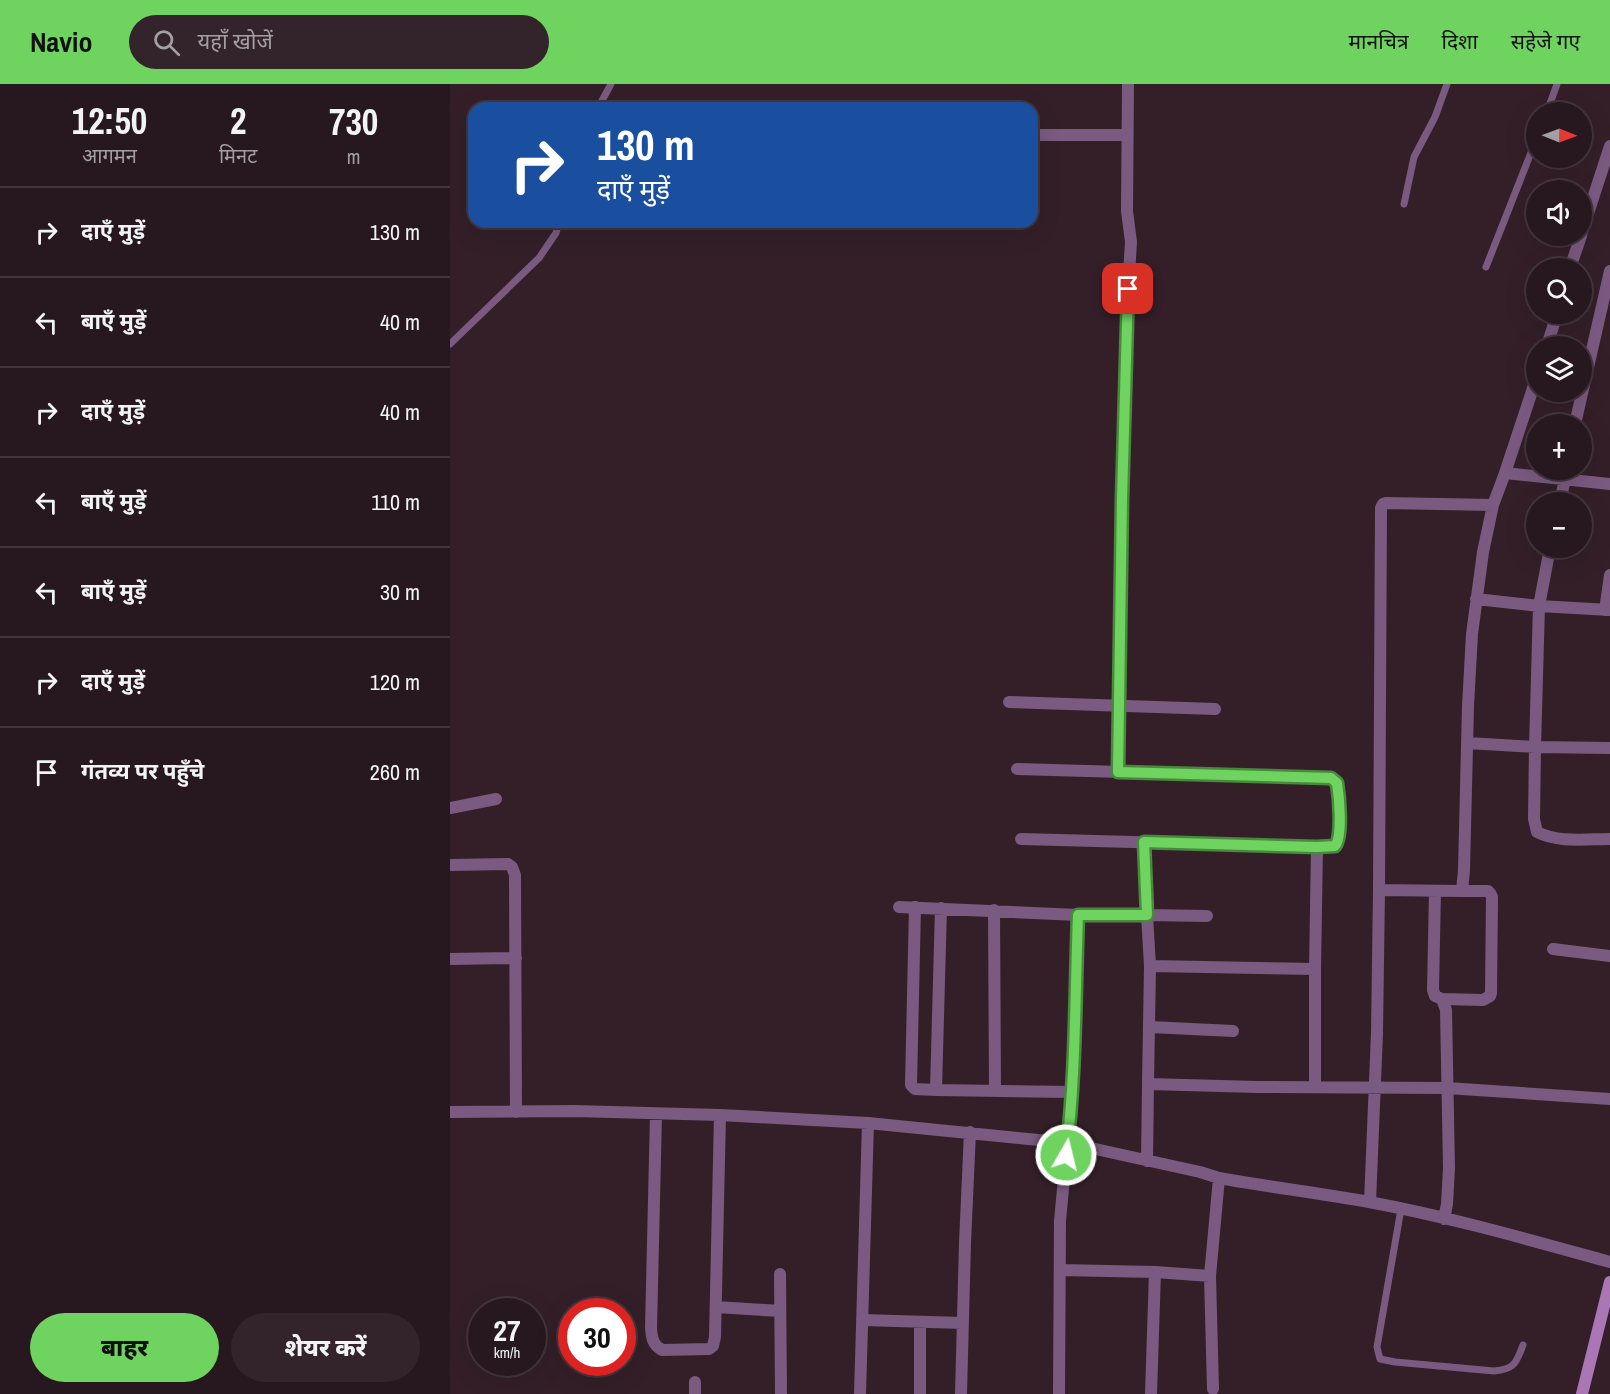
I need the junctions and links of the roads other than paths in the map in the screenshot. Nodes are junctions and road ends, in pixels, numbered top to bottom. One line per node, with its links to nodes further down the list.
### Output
1 (611, 84): 5 (lane)
2 (1128, 84): 8 (street)
3 (1447, 84): 12 (lane)
4 (1557, 84): 6 (lane)
5 (601, 102)
6 (1550, 102)
7 (1038, 135): 8 (street)
8 (1127, 135): 30 (street)
9 (1610, 146): 11 (street)
10 (1526, 165): 14 (lane)
11 (1592, 201)
12 (1404, 204)
13 (557, 228): 16 (lane)
14 (1486, 267)
15 (1610, 271): 18 (street)
16 (450, 344)
17 (1528, 402): 19 (street)
18 (1577, 414)
19 (1505, 473): 20 (street); 23 (street)
20 (1526, 474)
21 (1590, 480): 22 (street)
22 (1610, 484)
23 (1492, 505): 26 (street); 44 (street)
24 (1548, 558): 27 (street)
25 (1610, 575): 28 (street)
26 (1476, 599): 27 (street); 32 (street)
27 (1539, 606): 28 (street); 33 (street)
28 (1608, 610)
29 (1009, 702): 30 (street)
30 (1118, 706): 31 (street); 36 (street)
31 (1215, 709)
32 (1468, 742): 33 (street); 46 (street)
33 (1535, 747): 34 (street); 40 (street)
34 (1610, 748)
35 (1017, 769): 36 (street)
36 (1118, 772): 42 (street)
37 (496, 799): 38 (street)
38 (450, 808)
39 (1021, 839): 41 (street)
40 (1610, 839)
41 (1144, 842): 42 (street); 52 (street)
42 (1317, 847): 59 (street)
43 (450, 865): 56 (street)
44 (1379, 890): 45 (street); 65 (street)
45 (1435, 891): 46 (street); 60 (street)
46 (1462, 891): 60 (street)
47 (899, 907): 48 (street)
48 (915, 907): 49 (street); 67 (street)
49 (941, 908): 50 (street); 67 (street)
50 (994, 910): 51 (street); 68 (street)
51 (1078, 915): 52 (street); 69 (street)
52 (1147, 915): 53 (street); 58 (street)
53 (1207, 915)
54 (1553, 949): 55 (street)
55 (1610, 956)
56 (516, 958): 57 (street); 72 (street)
57 (450, 959)
58 (1150, 966): 59 (street); 61 (street)
59 (1315, 969): 64 (street)
60 (1442, 999): 66 (street)
61 (1149, 1027): 62 (street); 63 (street)
62 (1233, 1031)
63 (1148, 1084): 64 (street); 78 (street)
64 (1315, 1087): 65 (street)
65 (1375, 1088): 66 (street); 80 (street)
66 (1447, 1088): 70 (street); 82 (street)
67 (936, 1090): 68 (street)
68 (995, 1090): 69 (street)
69 (1072, 1092): 77 (street)
70 (1610, 1099)
71 (450, 1112): 72 (street)
72 (516, 1112): 73 (street)
73 (656, 1114): 74 (street); 89 (street)
74 (720, 1115): 75 (street); 89 (street)
75 (868, 1123): 76 (street); 91 (street)
76 (970, 1132): 77 (street); 93 (street)
77 (1068, 1143): 78 (street); 84 (street)
78 (1147, 1161): 79 (street)
79 (1219, 1178): 80 (street); 87 (street)
80 (1370, 1202): 81 (street)
81 (1401, 1209): 82 (street); 94 (lane)
82 (1444, 1219): 83 (street)
83 (1610, 1262)
84 (1060, 1270): 85 (street); 100 (street)
85 (1155, 1272): 87 (street); 101 (street)
86 (780, 1274): 90 (street)
87 (1210, 1276): 95 (street)
88 (1610, 1282): 102 (street)
89 (716, 1307): 90 (street)
90 (780, 1311): 96 (street)
91 (862, 1320): 92 (street); 97 (street)
92 (920, 1322): 93 (street); 98 (street)
93 (963, 1323): 99 (street)
94 (1523, 1345)
95 (1213, 1389)
96 (781, 1394)
97 (860, 1394)
98 (920, 1394)
99 (962, 1394)
100 (1059, 1394)
101 (1151, 1394)
102 (1582, 1394)

